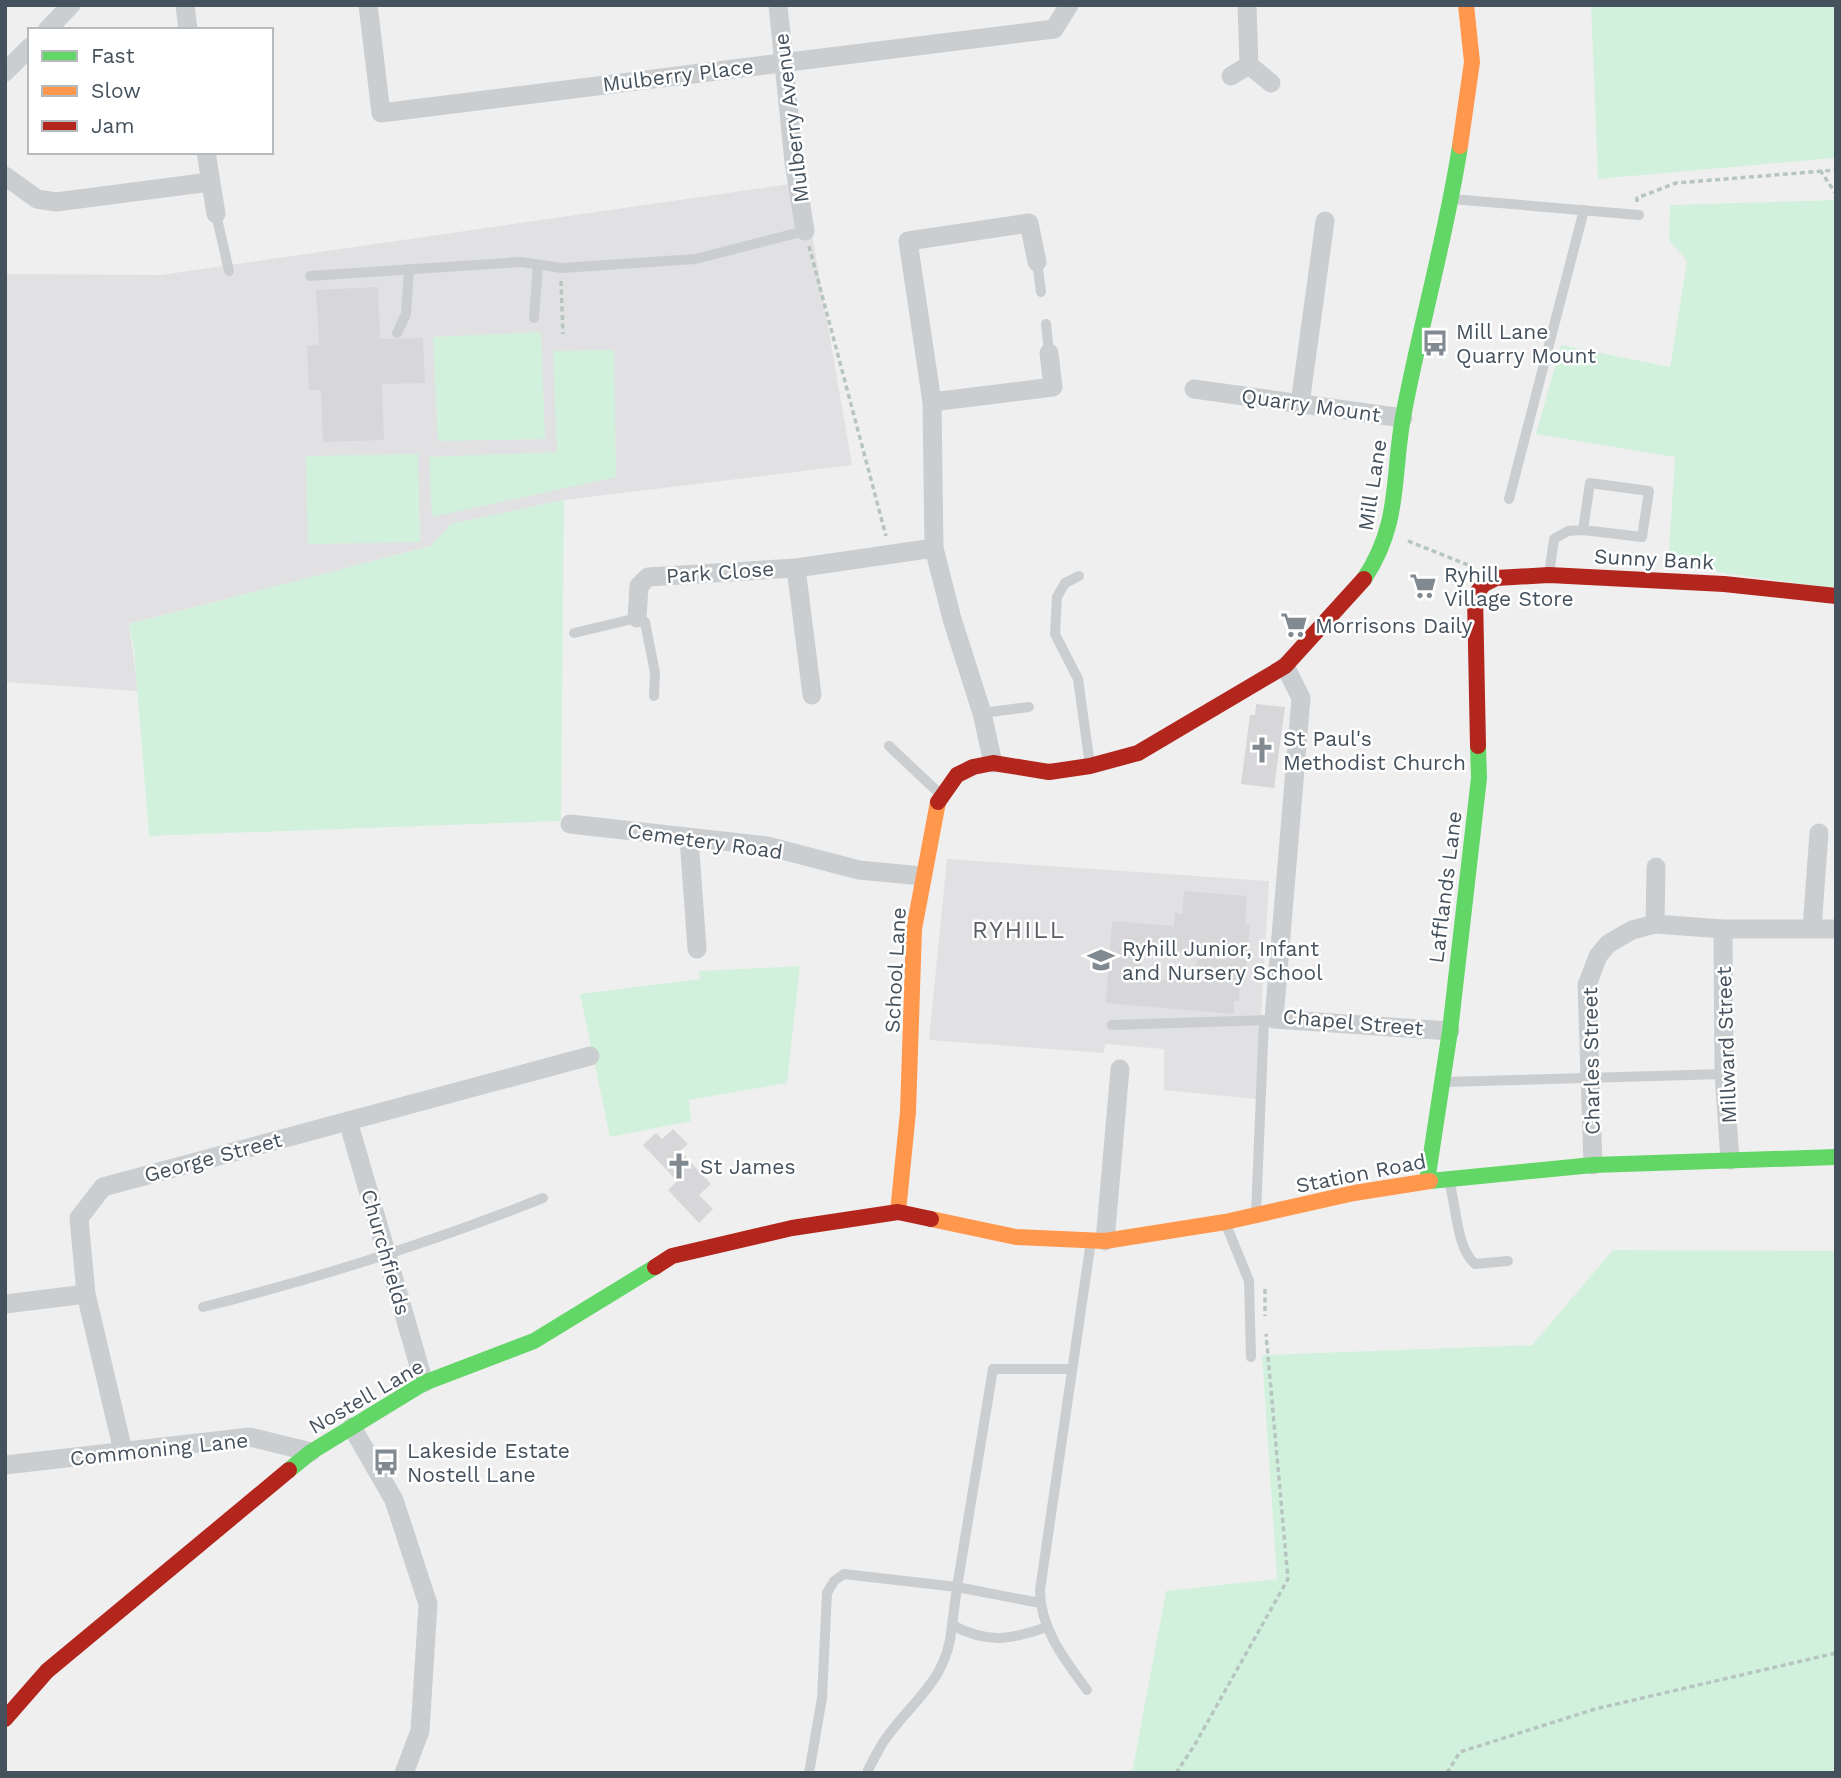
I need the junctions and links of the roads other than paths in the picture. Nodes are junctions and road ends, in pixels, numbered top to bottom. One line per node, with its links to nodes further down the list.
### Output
1 (71, 5): 8 (street)
2 (185, 5): 9 (street)
3 (368, 5): 11 (street, Mulberry Place)
4 (778, 5): 11 (street, Mulberry Avenue)
5 (1069, 5): 11 (street, Mulberry Place)
6 (1247, 5): 12 (street)
7 (1466, 5): 19 (street, Mill Lane)
8 (49, 28)
9 (188, 28)
10 (28, 49): 13 (street)
11 (784, 62): 24 (street, Mulberry Avenue)
12 (1249, 65): 14 (street); 15 (street)
13 (5, 72)
14 (1231, 76)
15 (1271, 83)
16 (206, 154): 18 (street)
17 (5, 177): 18 (street)
18 (210, 182): 21 (street)
19 (1452, 199): 20 (lane); 38 (street, Mill Lane)
20 (1584, 210): 22 (lane); 39 (lane)
21 (216, 214): 28 (lane)
22 (1639, 215)
23 (1325, 221): 37 (street)
24 (805, 230): 26 (lane)
25 (1037, 262): 30 (lane); 36 (street)
26 (538, 265): 27 (lane); 31 (lane)
27 (409, 269): 29 (lane); 33 (lane)
28 (229, 271)
29 (310, 276)
30 (1041, 292)
31 (534, 318)
32 (1046, 324): 34 (lane)
33 (397, 333)
34 (1049, 353): 36 (street)
35 (1194, 389): 37 (street, Quarry Mount)
36 (932, 402): 41 (street)
37 (1300, 404): 38 (street, Quarry Mount)
38 (1402, 418): 49 (street, Mill Lane)
39 (1509, 499)
40 (1583, 530): 40 (lane); 43 (lane)
41 (934, 548): 42 (street, Park Close); 53 (street)
42 (796, 568): 47 (street, Park Close); 50 (street, Park Close)
43 (1549, 575): 45 (street, Sunny Bank); 46 (street, Sunny Bank)
44 (1079, 576): 56 (lane)
45 (1475, 595): 70 (street, Lafflands Lane)
46 (1836, 596)
47 (637, 618): 48 (lane); 51 (lane)
48 (574, 633)
49 (1285, 666): 56 (street, Mill Lane); 68 (street, Chapel Street)
50 (811, 695)
51 (654, 696)
52 (1029, 706): 53 (lane)
53 (982, 713): 55 (street)
54 (889, 746): 57 (lane)
55 (993, 762): 56 (street, Mill Lane); 57 (street, School Lane)
56 (1090, 766)
57 (941, 794): 62 (street, School Lane)
58 (570, 824): 60 (street, Cemetery Road)
59 (1819, 832): 64 (street)
60 (688, 838): 62 (street, Cemetery Road); 67 (street)
61 (1656, 867): 63 (street)
62 (922, 876): 83 (street, School Lane)
63 (1655, 924): 65 (street, Charles Street); 74 (street, Charles Street)
64 (1812, 928): 65 (street, Charles Street); 66 (street, Charles Street)
65 (1723, 929): 73 (street, Millward Street)
66 (1836, 929)
67 (697, 949)
68 (1269, 1020): 69 (lane); 70 (street, Chapel Street); 84 (lane)
69 (1112, 1026)
70 (1450, 1031): 75 (street, Lafflands Lane)
71 (590, 1056): 76 (street, George Street)
72 (1120, 1069): 86 (street)
73 (1724, 1074): 74 (lane); 78 (street, Millward Street)
74 (1588, 1079): 75 (lane); 79 (street, Charles Street)
75 (1442, 1082): 81 (street, Lafflands Lane)
76 (348, 1121): 87 (street, Churchfields); 89 (street, George Street)
77 (1836, 1157): 78 (street, Station Road)
78 (1730, 1160): 79 (street, Station Road)
79 (1593, 1165): 80 (street, Station Road)
80 (1447, 1178): 81 (street, Station Road); 88 (lane)
81 (1427, 1181): 84 (street, Station Road)
82 (543, 1198): 87 (lane)
83 (898, 1212): 86 (street, Station Road); 94 (street, Nostell Lane)
84 (1256, 1215): 85 (street, Station Road)
85 (1224, 1222): 86 (street, Station Road); 92 (lane)
86 (1098, 1241): 93 (lane)
87 (386, 1255): 91 (lane); 94 (street, Churchfields)
88 (1508, 1261)
89 (86, 1294): 90 (street); 96 (street, George Street)
90 (5, 1304)
91 (203, 1307)
92 (1251, 1357)
93 (1071, 1369): 99 (lane); 100 (lane)
94 (424, 1383): 95 (street, Nostell Lane)
95 (352, 1427): 97 (street, Nostell Lane); 106 (street)
96 (123, 1451): 97 (street, Commoning Lane); 98 (street, Commoning Lane)
97 (311, 1452): 104 (street, Nostell Lane)
98 (5, 1465)
99 (957, 1587): 100 (lane); 101 (lane); 107 (lane)
100 (1040, 1603): 102 (lane)
101 (952, 1625): 102 (lane); 105 (lane)
102 (1047, 1627): 103 (lane)
103 (1087, 1690)
104 (5, 1719)
105 (868, 1770)
106 (404, 1773)
107 (809, 1773)

